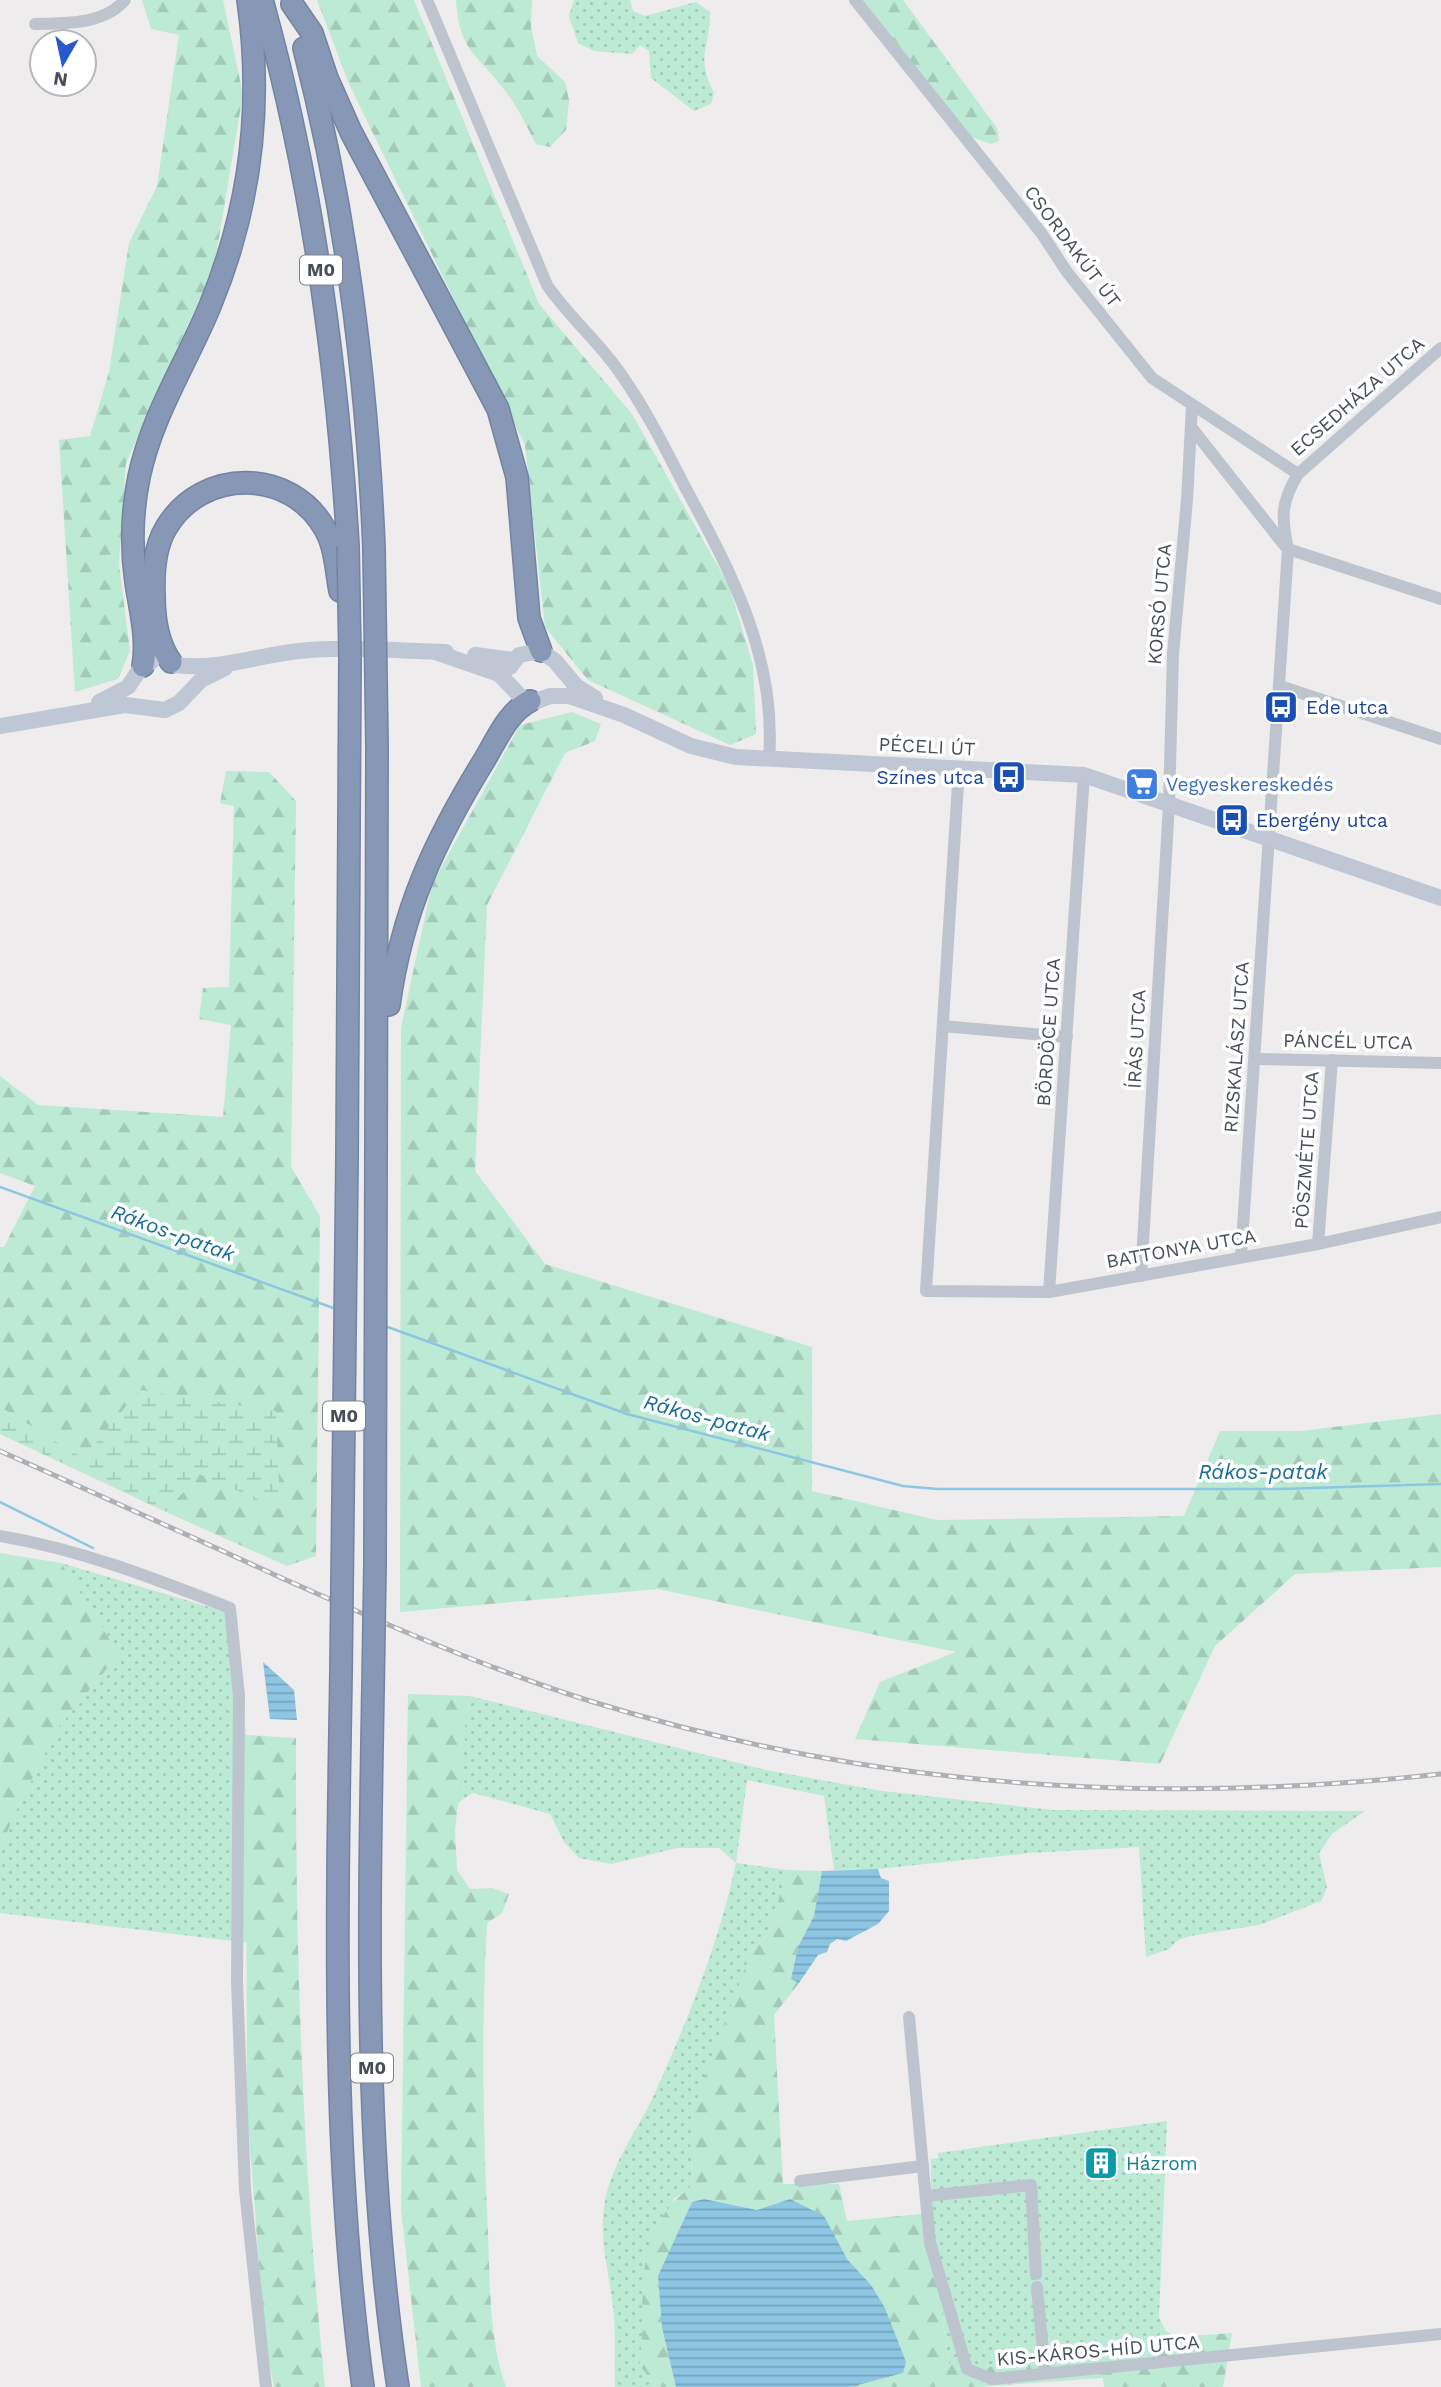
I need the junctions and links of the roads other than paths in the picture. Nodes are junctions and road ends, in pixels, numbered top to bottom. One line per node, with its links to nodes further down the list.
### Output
1 (125, 0): 7 (street)
2 (248, 0): 21 (highway)
3 (262, 0): 16 (highway, M0, bridge)
4 (427, 0): 31 (street)
5 (855, 0): 9 (street, CSORDAKÚT ÚT)
6 (291, 2): 14 (highway); 42 (highway, M0, bridge)
7 (35, 24)
8 (1441, 348): 11 (street, ECSEDHÁZA UTCA)
9 (1192, 406): 10 (street, KORSÓ UTCA); 11 (street, CSORDAKÚT ÚT)
10 (1191, 427): 12 (street); 34 (street, KORSÓ UTCA)
11 (1298, 474): 12 (street)
12 (1288, 549): 13 (street); 23 (street)
13 (1441, 599)
14 (541, 651): 17 (main road); 20 (main road)
15 (435, 652): 17 (main road); 19 (main road); 22 (main road)
16 (350, 657): 18 (highway, bridge); 58 (highway, M0, bridge)
17 (514, 660): 22 (main road)
18 (174, 663): 19 (main road); 21 (main road); 24 (main road)
19 (234, 664): 24 (main road)
20 (559, 668): 25 (main road); 28 (main road)
21 (140, 672): 26 (main road); 27 (main road)
22 (509, 682): 25 (main road)
23 (1280, 687): 30 (street); 35 (street)
24 (185, 694): 26 (main road)
25 (540, 698): 28 (main road); 42 (highway)
26 (145, 706): 27 (main road)
27 (75, 713): 29 (main road)
28 (624, 715): 31 (main road, PÉCELI ÚT)
29 (0, 726)
30 (1441, 739)
31 (769, 759): 32 (main road, PÉCELI ÚT)
32 (959, 768): 33 (main road, PÉCELI ÚT); 37 (street)
33 (1084, 775): 34 (main road, PÉCELI ÚT); 38 (street, BÖRDÖCE UTCA)
34 (1169, 805): 35 (main road, PÉCELI ÚT); 46 (street, ÍRÁS UTCA)
35 (1268, 841): 36 (main road, PÉCELI ÚT); 39 (street, RIZSKALÁSZ UTCA)
36 (1441, 898)
37 (943, 1026): 38 (street); 47 (street, BATTONYA UTCA)
38 (1067, 1037): 47 (street, BÖRDÖCE UTCA)
39 (1255, 1059): 40 (street, PÁNCÉL UTCA); 45 (street, RIZSKALÁSZ UTCA)
40 (1332, 1060): 41 (street, PÁNCÉL UTCA); 44 (street, PÖSZMÉTE UTCA)
41 (1441, 1063)
42 (378, 1087): 59 (highway, M0, bridge)
43 (1441, 1217): 44 (street, BATTONYA UTCA)
44 (1318, 1244): 45 (street, BATTONYA UTCA)
45 (1241, 1257): 46 (street, BATTONYA UTCA)
46 (1141, 1276): 47 (street, BATTONYA UTCA)
47 (1049, 1292)
48 (0, 1536): 57 (street)
49 (909, 2017): 50 (street, KIS-KÁROS-HÍD UTCA)
50 (923, 2166): 51 (street); 52 (street, KIS-KÁROS-HÍD UTCA)
51 (800, 2180)
52 (926, 2196): 53 (street); 56 (street, KIS-KÁROS-HÍD UTCA)
53 (1037, 2274)
54 (1037, 2287): 56 (street)
55 (1441, 2334): 56 (street, KIS-KÁROS-HÍD UTCA)
56 (1045, 2373)
57 (266, 2387)
58 (363, 2387)
59 (398, 2387)

